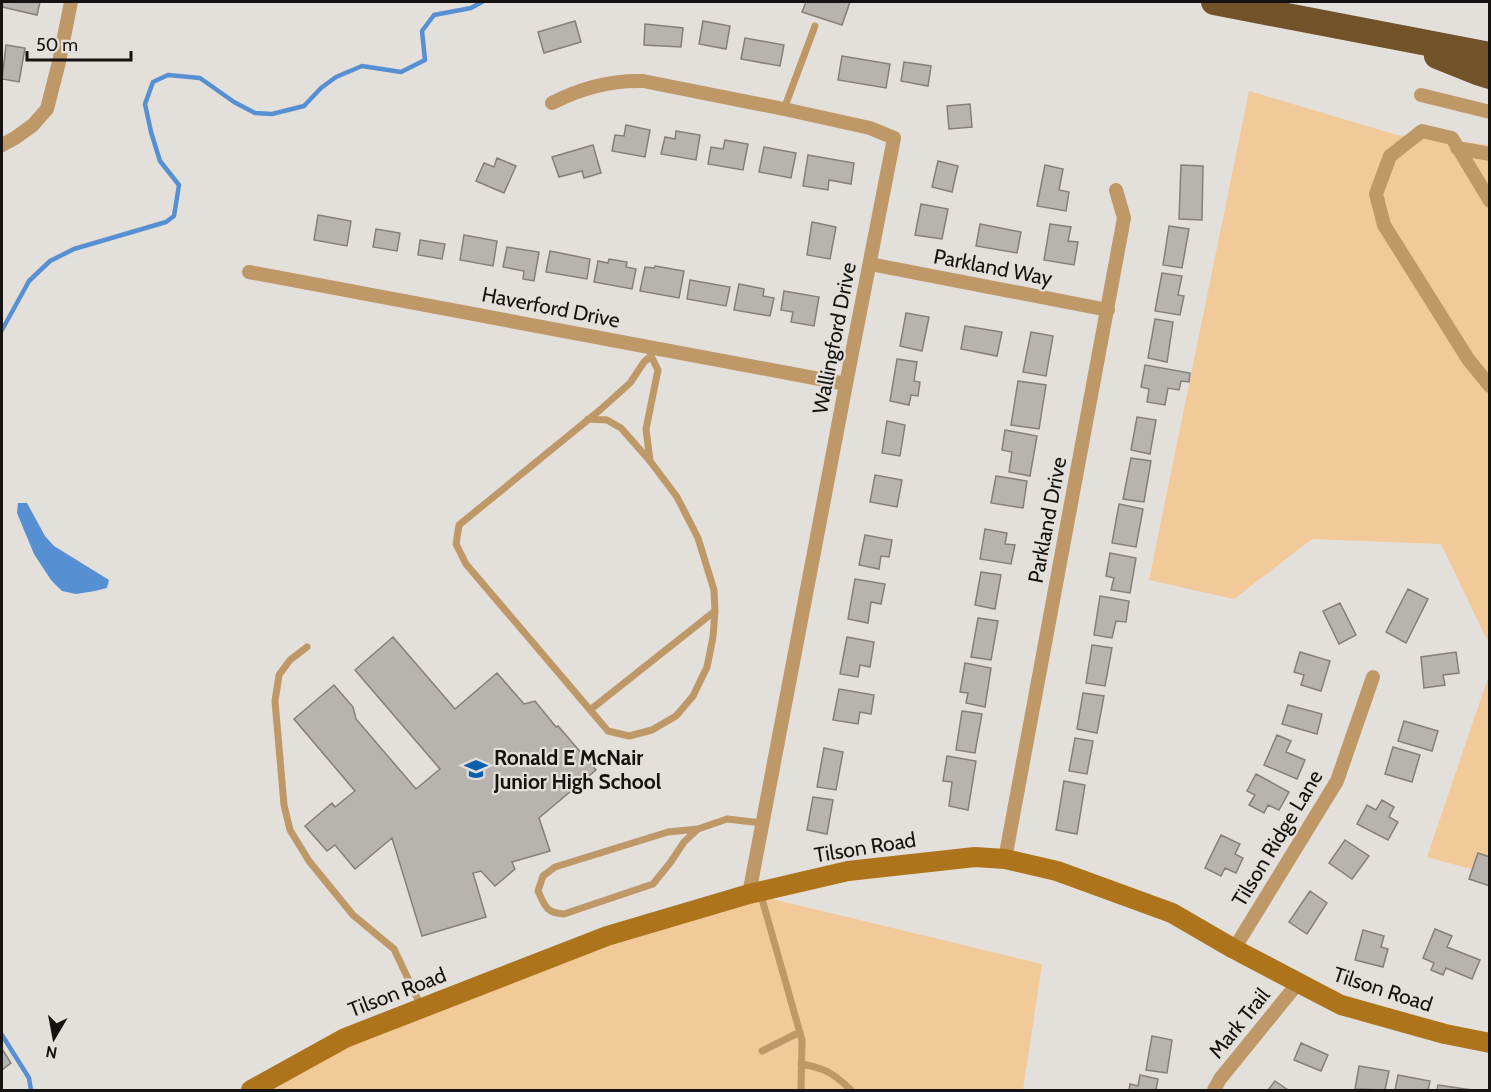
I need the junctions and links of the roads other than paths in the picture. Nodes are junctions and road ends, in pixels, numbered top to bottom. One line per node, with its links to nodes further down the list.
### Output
1 (71, 2): 11 (street)
2 (1214, 2): 4 (highway)
3 (815, 26): 9 (lane)
4 (1387, 36): 5 (highway); 6 (highway)
5 (1490, 55)
6 (1490, 76)
7 (1421, 95): 10 (street)
8 (552, 103): 9 (street, Wallingford Drive)
9 (784, 109): 16 (street, Wallingford Drive)
10 (1490, 112)
11 (2, 145)
12 (1458, 147): 13 (street); 15 (street); 21 (street)
13 (1490, 154)
14 (1116, 190): 18 (street, Parkland Drive)
15 (1490, 201)
16 (870, 264): 18 (street, Parkland Way); 20 (street, Wallingford Drive)
17 (249, 272): 19 (street, Haverford Drive)
18 (1108, 310): 30 (street, Parkland Drive)
19 (652, 352): 20 (street, Haverford Drive); 22 (lane); 23 (lane)
20 (846, 384): 28 (street, Wallingford Drive)
21 (1490, 386)
22 (588, 419): 23 (lane); 27 (lane)
23 (650, 461): 24 (lane)
24 (715, 611): 27 (lane); 27 (lane)
25 (308, 647): 34 (lane)
26 (1373, 677): 32 (street, Tilson Ridge Lane)
27 (590, 710)
28 (762, 823): 29 (lane); 31 (street, Wallingford Drive)
29 (698, 829): 29 (lane)
30 (1005, 859): 31 (street, Tilson Road); 32 (street, Tilson Road)
31 (754, 893): 34 (street, Tilson Road); 35 (lane)
32 (1234, 949): 33 (street, Tilson Road)
33 (1298, 983): 36 (street, Tilson Road); 42 (street, Mark Trail)
34 (422, 1008): 39 (street, Tilson Road)
35 (800, 1032): 37 (lane); 38 (lane)
36 (1490, 1043)
37 (762, 1051)
38 (801, 1064): 40 (lane); 41 (lane)
39 (251, 1090)
40 (801, 1090)
41 (851, 1090)
42 (1214, 1090)

